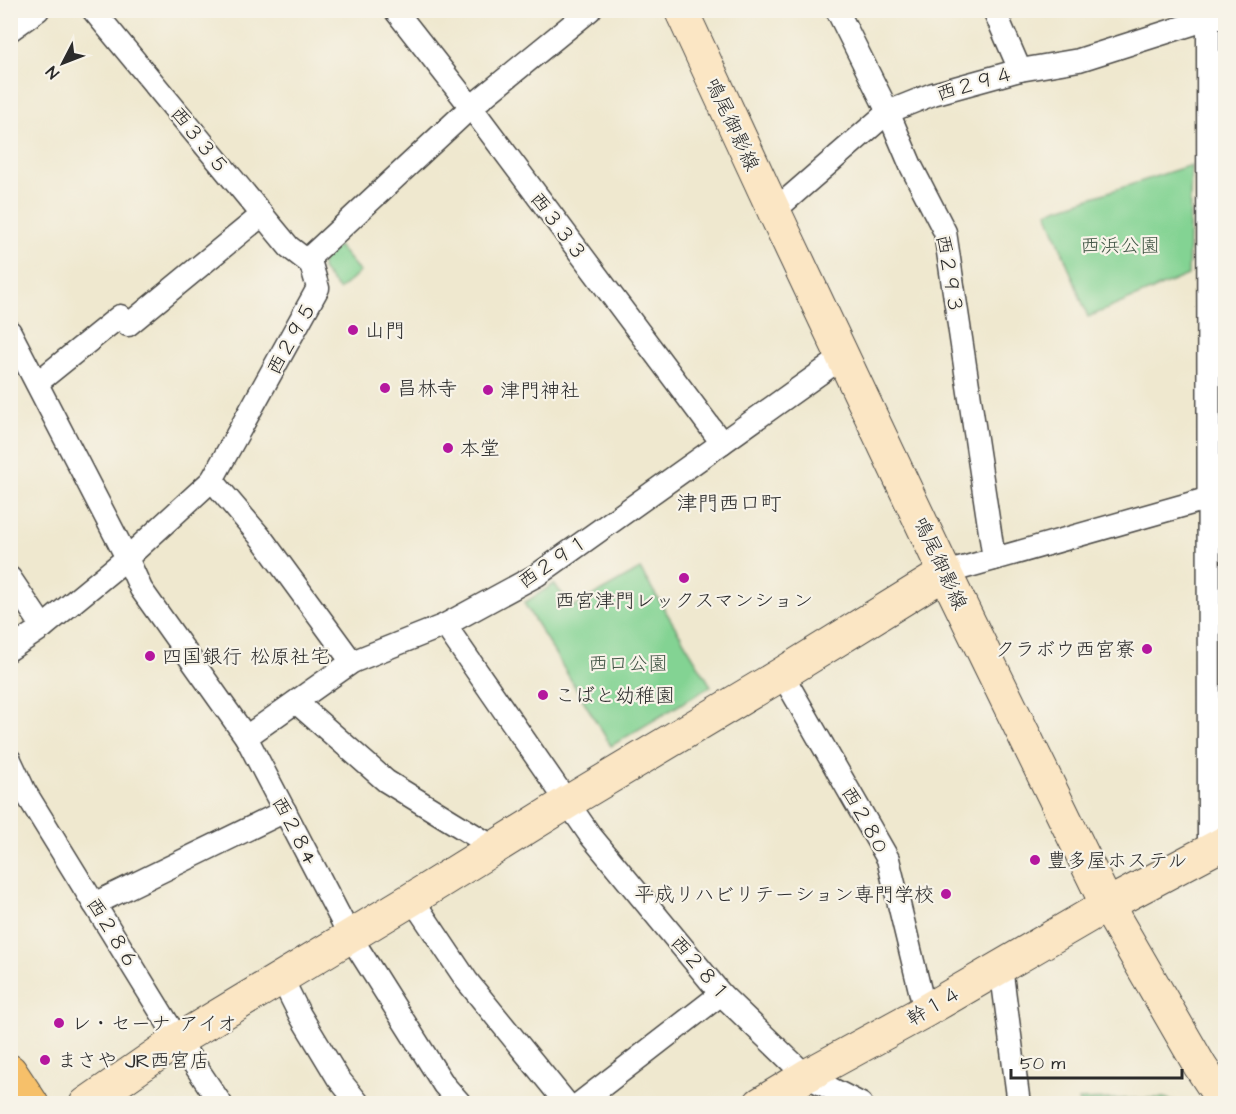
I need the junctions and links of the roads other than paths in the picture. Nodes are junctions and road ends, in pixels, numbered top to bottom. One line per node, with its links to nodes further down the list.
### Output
1 (38, 10): 9 (street)
2 (93, 10): 14 (street, 西３３５)
3 (395, 10): 11 (street, 西３３３)
4 (590, 10): 11 (street)
5 (681, 10): 13 (street, 鳴尾御影線)
6 (837, 10): 12 (street, 西２９３)
7 (994, 10): 10 (street)
8 (1214, 15): 10 (street, 西２９４); 21 (street)
9 (10, 30)
10 (1020, 70): 12 (street, 西２９４)
11 (471, 107): 15 (street); 19 (street, 西３３３)
12 (888, 112): 13 (street, 西２９４); 23 (street, 西２９３)
13 (774, 211): 17 (street, 鳴尾御影線)
14 (262, 215): 15 (street, 西３３５); 18 (street)
15 (311, 264): 20 (street, 西２９５)
16 (10, 332): 18 (street, 西２８4)
17 (844, 356): 19 (street, 西２９１); 24 (street, 鳴尾御影線)
18 (37, 383): 22 (street, 西２８4)
19 (722, 443): 26 (street, 西２９１)
20 (212, 480): 22 (street, 西２９５); 29 (street)
21 (1218, 495): 23 (street); 36 (street)
22 (127, 558): 27 (street, 西２９５); 32 (street, 西２８4)
23 (993, 560): 24 (street)
24 (945, 573): 30 (street); 40 (street, 鳴尾御影線)
25 (10, 578): 27 (street)
26 (445, 625): 29 (street, 西２９１); 34 (street, 西２８１)
27 (43, 627): 28 (street, 西２９５)
28 (10, 649)
29 (351, 662): 31 (street, 西２９１)
30 (782, 674): 34 (street); 45 (street, 西２８0)
31 (296, 702): 32 (street, 西２９１); 37 (street)
32 (246, 737): 35 (street, 西２８4)
33 (10, 760): 39 (street, 西２８６)
34 (568, 802): 37 (street); 44 (street, 西２８１)
35 (285, 811): 39 (street); 41 (street, 西２８4)
36 (1217, 846): 40 (street, 幹１４)
37 (495, 848): 38 (street)
38 (412, 899): 41 (street); 54 (street)
39 (94, 904): 46 (street, 西２８６)
40 (1107, 905): 42 (street, 幹１４); 59 (street, 鳴尾御影線)
41 (350, 936): 43 (street); 53 (street, 西２８4)
42 (1001, 967): 45 (street, 幹１４); 58 (street)
43 (281, 977): 46 (street); 52 (street)
44 (720, 994): 48 (street, 西２８１); 55 (street)
45 (925, 1011): 48 (street, 幹１４)
46 (178, 1040): 50 (street); 51 (street, 西２８６)
47 (10, 1071): 49 (highway)
48 (806, 1076): 56 (street, 幹１４); 57 (street, 西２８１)
49 (32, 1104)
50 (86, 1104)
51 (221, 1104)
52 (359, 1104)
53 (461, 1104)
54 (567, 1104)
55 (579, 1104)
56 (760, 1104)
57 (861, 1104)
58 (1019, 1104)
59 (1225, 1104)

